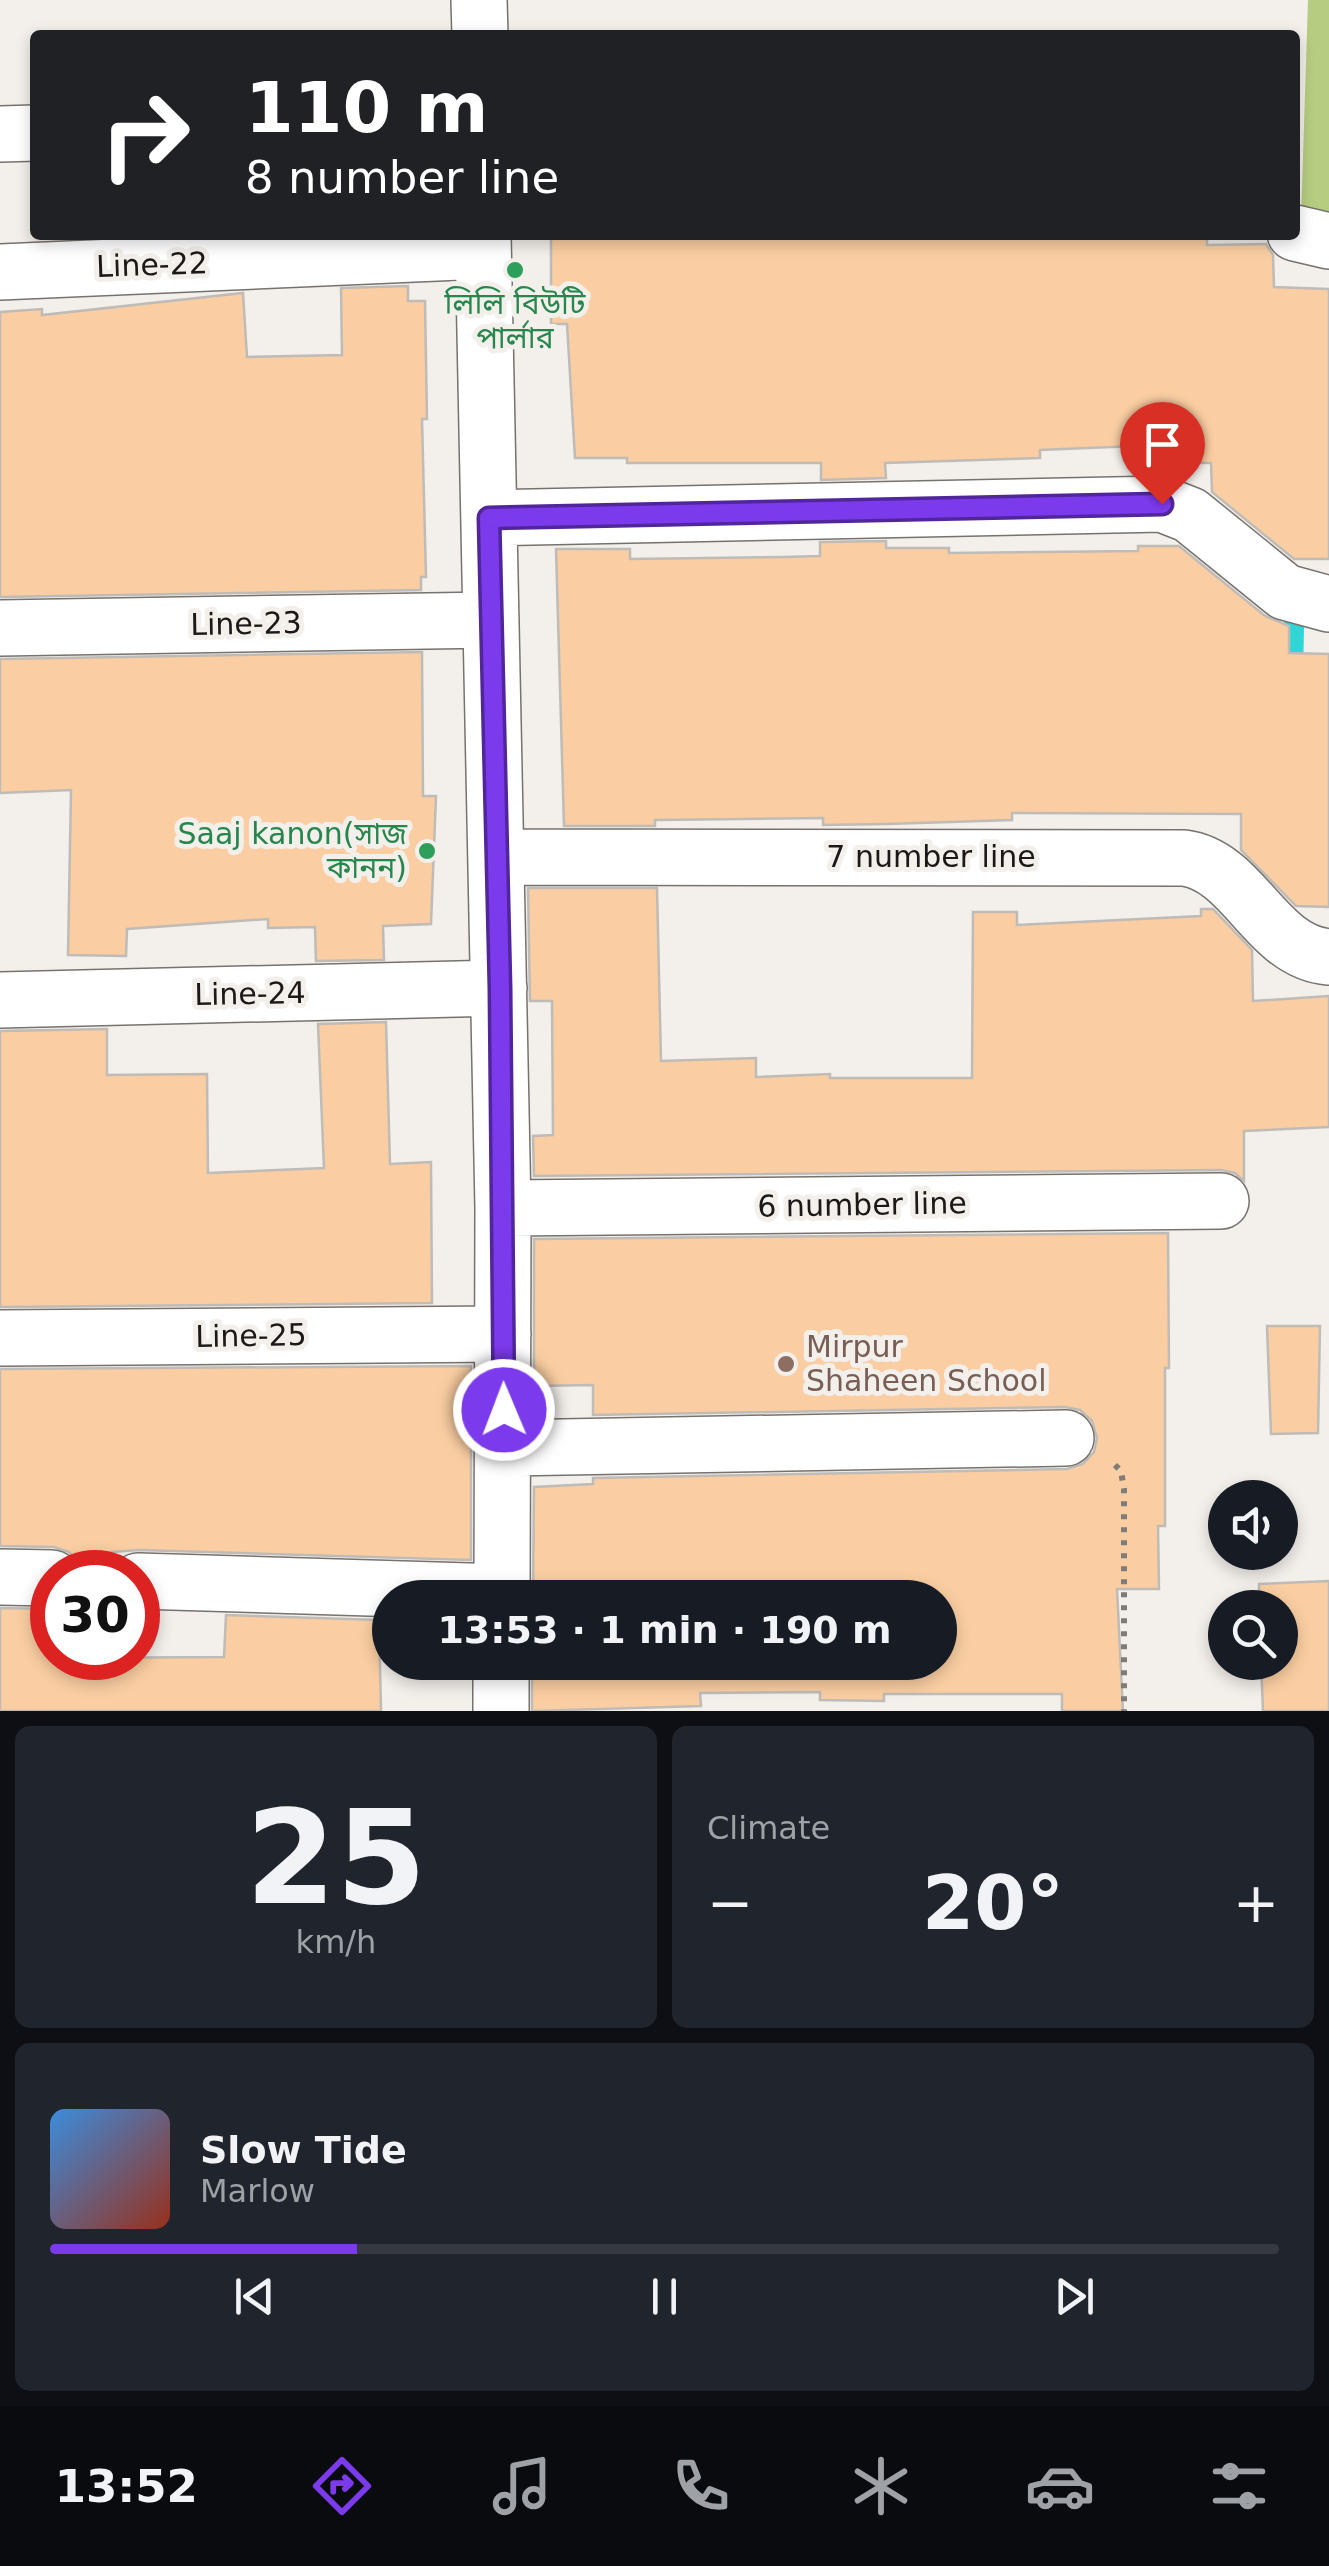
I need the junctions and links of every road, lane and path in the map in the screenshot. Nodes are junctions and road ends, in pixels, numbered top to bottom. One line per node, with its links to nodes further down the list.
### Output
1 (480, 0): 2 (street)
2 (480, 30)
3 (30, 133): 4 (street)
4 (0, 134)
5 (1300, 234): 6 (street)
6 (1329, 241)
7 (483, 243): 8 (street, Line-22); 9 (street)
8 (0, 272)
9 (489, 518): 10 (street); 11 (street)
10 (1329, 604)
11 (491, 620): 12 (street, Line-23); 13 (street)
12 (0, 628)
13 (496, 856): 14 (street, 7 number line); 15 (street)
14 (1329, 958)
15 (500, 988): 16 (street, Line-24); 18 (street)
16 (0, 1000)
17 (1221, 1202): 18 (street, 6 number line)
18 (503, 1208): 19 (street)
19 (503, 1334): 20 (street, Line-25); 22 (street)
20 (0, 1338)
21 (1066, 1438): 22 (street); 30 (path)
22 (504, 1448): 25 (street)
23 (0, 1577): 24 (street)
24 (30, 1578)
25 (502, 1580)
26 (160, 1582): 27 (street)
27 (372, 1590)
28 (501, 1680): 29 (street)
29 (500, 1711)
30 (1124, 1711)

